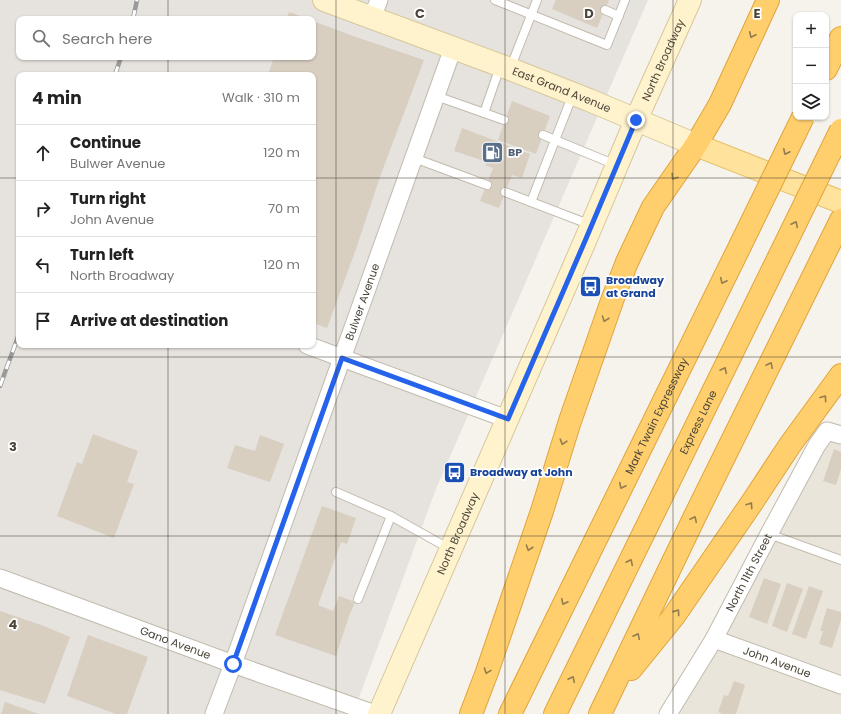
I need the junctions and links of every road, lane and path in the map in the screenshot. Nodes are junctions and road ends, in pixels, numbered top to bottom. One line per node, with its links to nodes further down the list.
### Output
1 (324, 0): 7 (main road, East Grand Avenue)
2 (495, 0): 9 (lane)
3 (538, 0): 9 (lane)
4 (625, 0): 10 (lane)
5 (690, 0): 19 (main road, North Broadway)
6 (768, 0): 24 (highway, one-way to 24)
7 (376, 9): 12 (main road, East Grand Avenue)
8 (605, 10): 10 (lane)
9 (531, 15): 10 (lane); 14 (lane)
10 (619, 16)
11 (841, 38): 13 (highway)
12 (453, 48): 14 (main road, East Grand Avenue); 16 (street, Bulwer Avenue)
13 (829, 63)
14 (505, 68): 15 (main road, East Grand Avenue); 17 (lane)
15 (573, 94): 19 (main road, East Grand Avenue); 23 (lane)
16 (436, 96): 17 (lane); 25 (street, Bulwer Avenue)
17 (484, 113): 18 (lane)
18 (504, 120)
19 (636, 120): 24 (main road, East Grand Avenue); 26 (main road, North Broadway)
20 (802, 120): 53 (highway, Mark Twain Expressway, one-way to 53, bridge)
21 (841, 130): 54 (highway, Express Lane, one-way to 21, bridge)
22 (543, 135): 23 (lane)
23 (555, 141): 26 (lane); 29 (lane)
24 (696, 145): 30 (main road, East Grand Avenue); 52 (highway, one-way to 52)
25 (414, 158): 27 (lane); 34 (street, Bulwer Avenue)
26 (617, 166): 32 (main road, North Broadway)
27 (487, 185)
28 (505, 192): 29 (lane)
29 (531, 202): 32 (lane)
30 (841, 202)
31 (841, 220): 48 (highway, one-way to 31)
32 (592, 226): 36 (main road, North Broadway)
33 (315, 348): 34 (street)
34 (342, 358): 36 (street); 46 (street, Bulwer Avenue)
35 (841, 375): 48 (highway, one-way to 35)
36 (508, 419): 41 (main road, North Broadway)
37 (834, 433): 40 (street, North 11th Street)
38 (336, 492): 39 (lane)
39 (391, 516): 41 (lane); 44 (lane)
40 (769, 534): 42 (lane); 45 (street, North 11th Street)
41 (451, 549): 51 (main road, North Broadway)
42 (841, 560)
43 (0, 578): 46 (street, Gano Avenue)
44 (358, 599)
45 (714, 639): 47 (street, John Avenue); 55 (street, North 11th Street)
46 (233, 664): 49 (street, Bulwer Avenue); 50 (street, Gano Avenue)
47 (841, 685)
48 (604, 705)
49 (214, 714)
50 (375, 714)
51 (379, 714)
52 (471, 714)
53 (510, 714)
54 (555, 714)
55 (668, 714)

